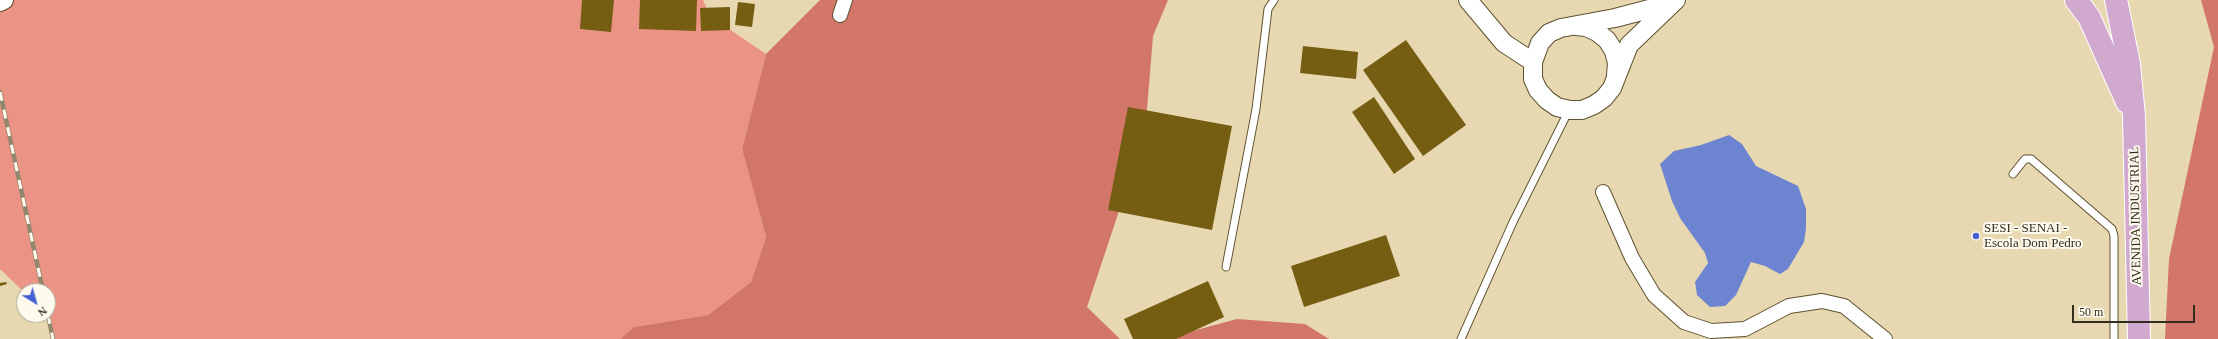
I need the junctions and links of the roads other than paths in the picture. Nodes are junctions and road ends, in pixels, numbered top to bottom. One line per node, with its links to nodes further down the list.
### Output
1 (4, 0): 8 (street)
2 (845, 0): 9 (street)
3 (1274, 0): 17 (lane)
4 (1468, 0): 11 (street)
5 (2076, 0): 14 (main road, AVENIDA INDUSTRIAL)
6 (2116, 0): 14 (main road, AVENIDA INDUSTRIAL)
7 (1674, 1): 10 (street); 12 (street)
8 (0, 2)
9 (840, 15)
10 (1573, 25): 11 (street); 12 (street)
11 (1533, 62): 13 (street)
12 (1616, 76): 13 (street)
13 (1570, 110): 18 (lane)
14 (2134, 116): 21 (main road, AVENIDA INDUSTRIAL)
15 (2013, 174): 20 (lane)
16 (1602, 192): 19 (street)
17 (1226, 266)
18 (1461, 339)
19 (1885, 339)
20 (2114, 339)
21 (2139, 339)

